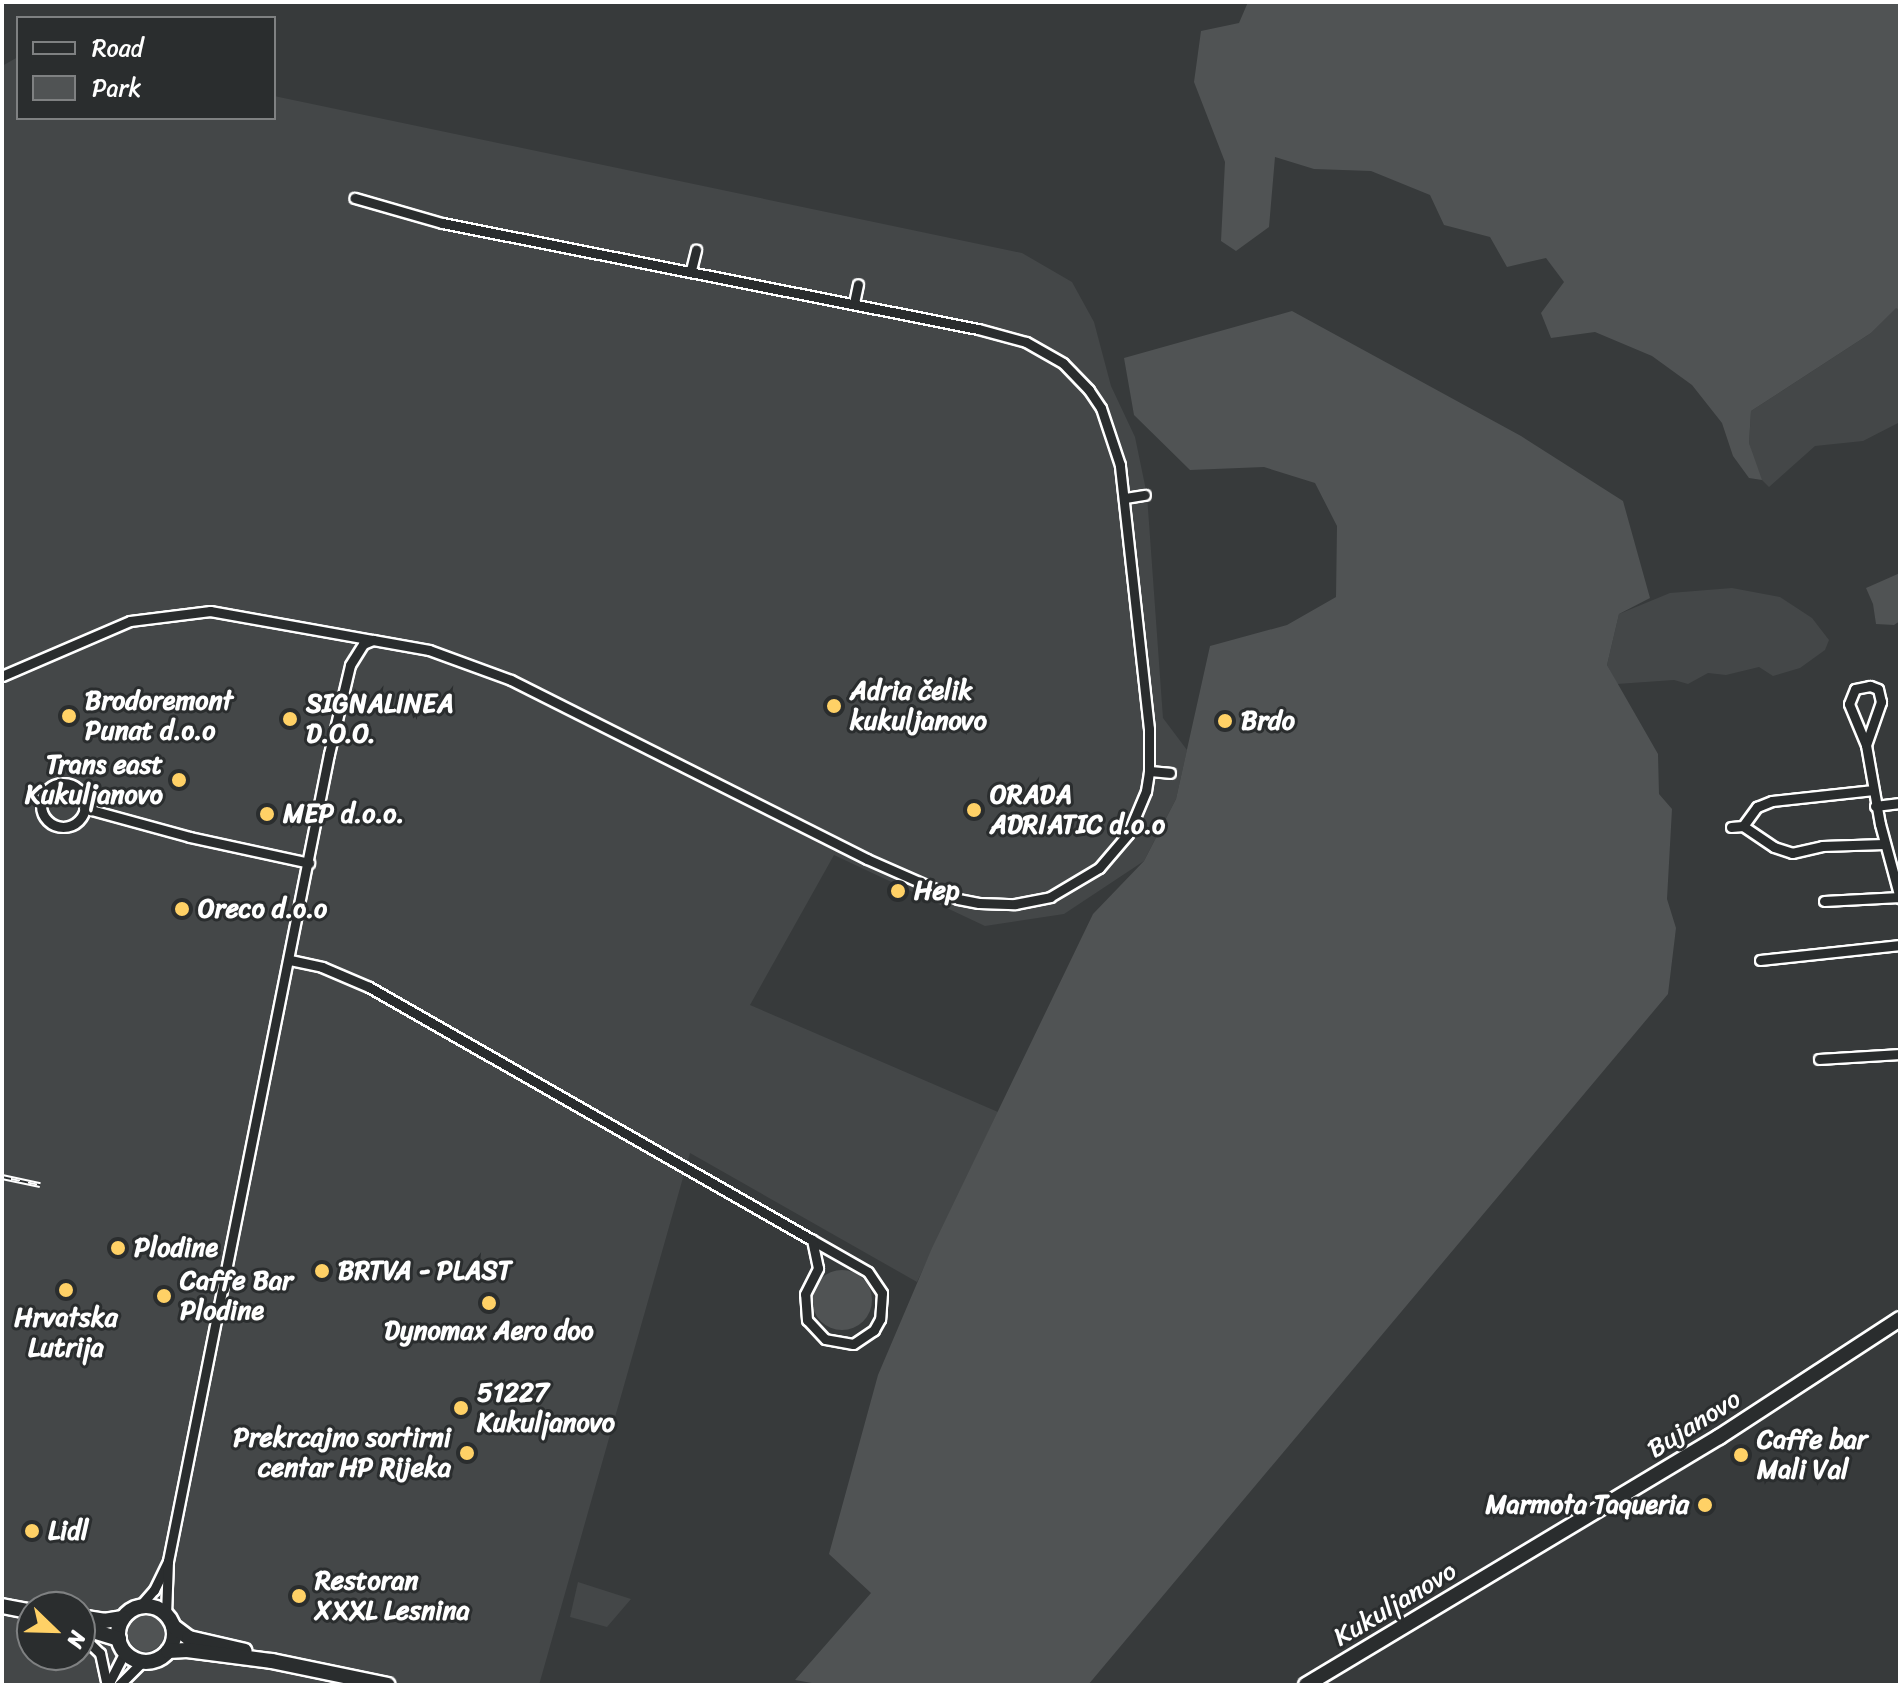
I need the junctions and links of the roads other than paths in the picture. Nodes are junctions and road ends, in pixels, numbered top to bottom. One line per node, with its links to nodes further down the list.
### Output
1 (355, 198): 3 (street)
2 (696, 250): 3 (street)
3 (691, 270): 5 (street)
4 (858, 284): 5 (street)
5 (854, 303): 7 (street)
6 (1145, 495): 7 (street)
7 (1125, 498): 11 (street)
8 (373, 640): 9 (street); 11 (street); 20 (street)
9 (2, 676)
10 (1866, 745): 10 (street); 13 (street)
11 (1149, 771): 12 (street)
12 (1170, 773)
13 (1873, 790): 15 (street); 17 (street)
14 (1900, 803): 15 (street)
15 (1875, 806): 19 (street)
16 (84, 808): 16 (street); 20 (street)
17 (1743, 826): 18 (street); 19 (street)
18 (1731, 827)
19 (1884, 844): 21 (street)
20 (309, 863): 24 (street)
21 (1900, 898): 22 (street)
22 (1824, 901)
23 (1900, 945): 25 (street)
24 (290, 960): 28 (street); 30 (street)
25 (1760, 960)
26 (1900, 1054): 27 (street)
27 (1819, 1059)
28 (812, 1240): 28 (street)
29 (1900, 1319): 31 (main road, Bujanovo)
30 (168, 1561): 32 (street); 35 (street)
31 (1509, 1564): 45 (main road, Kukuljanovo)
32 (139, 1607): 33 (main road); 35 (main road)
33 (123, 1618): 34 (main road); 37 (main road)
34 (96, 1620)
35 (169, 1620): 39 (main road); 41 (main road)
36 (96, 1634): 37 (main road)
37 (122, 1646): 40 (main road); 42 (street)
38 (96, 1649): 42 (street)
39 (168, 1651): 40 (main road); 41 (main road)
40 (143, 1661): 43 (street)
41 (272, 1661): 44 (main road)
42 (108, 1685)
43 (119, 1685)
44 (388, 1685)
45 (1306, 1685)

